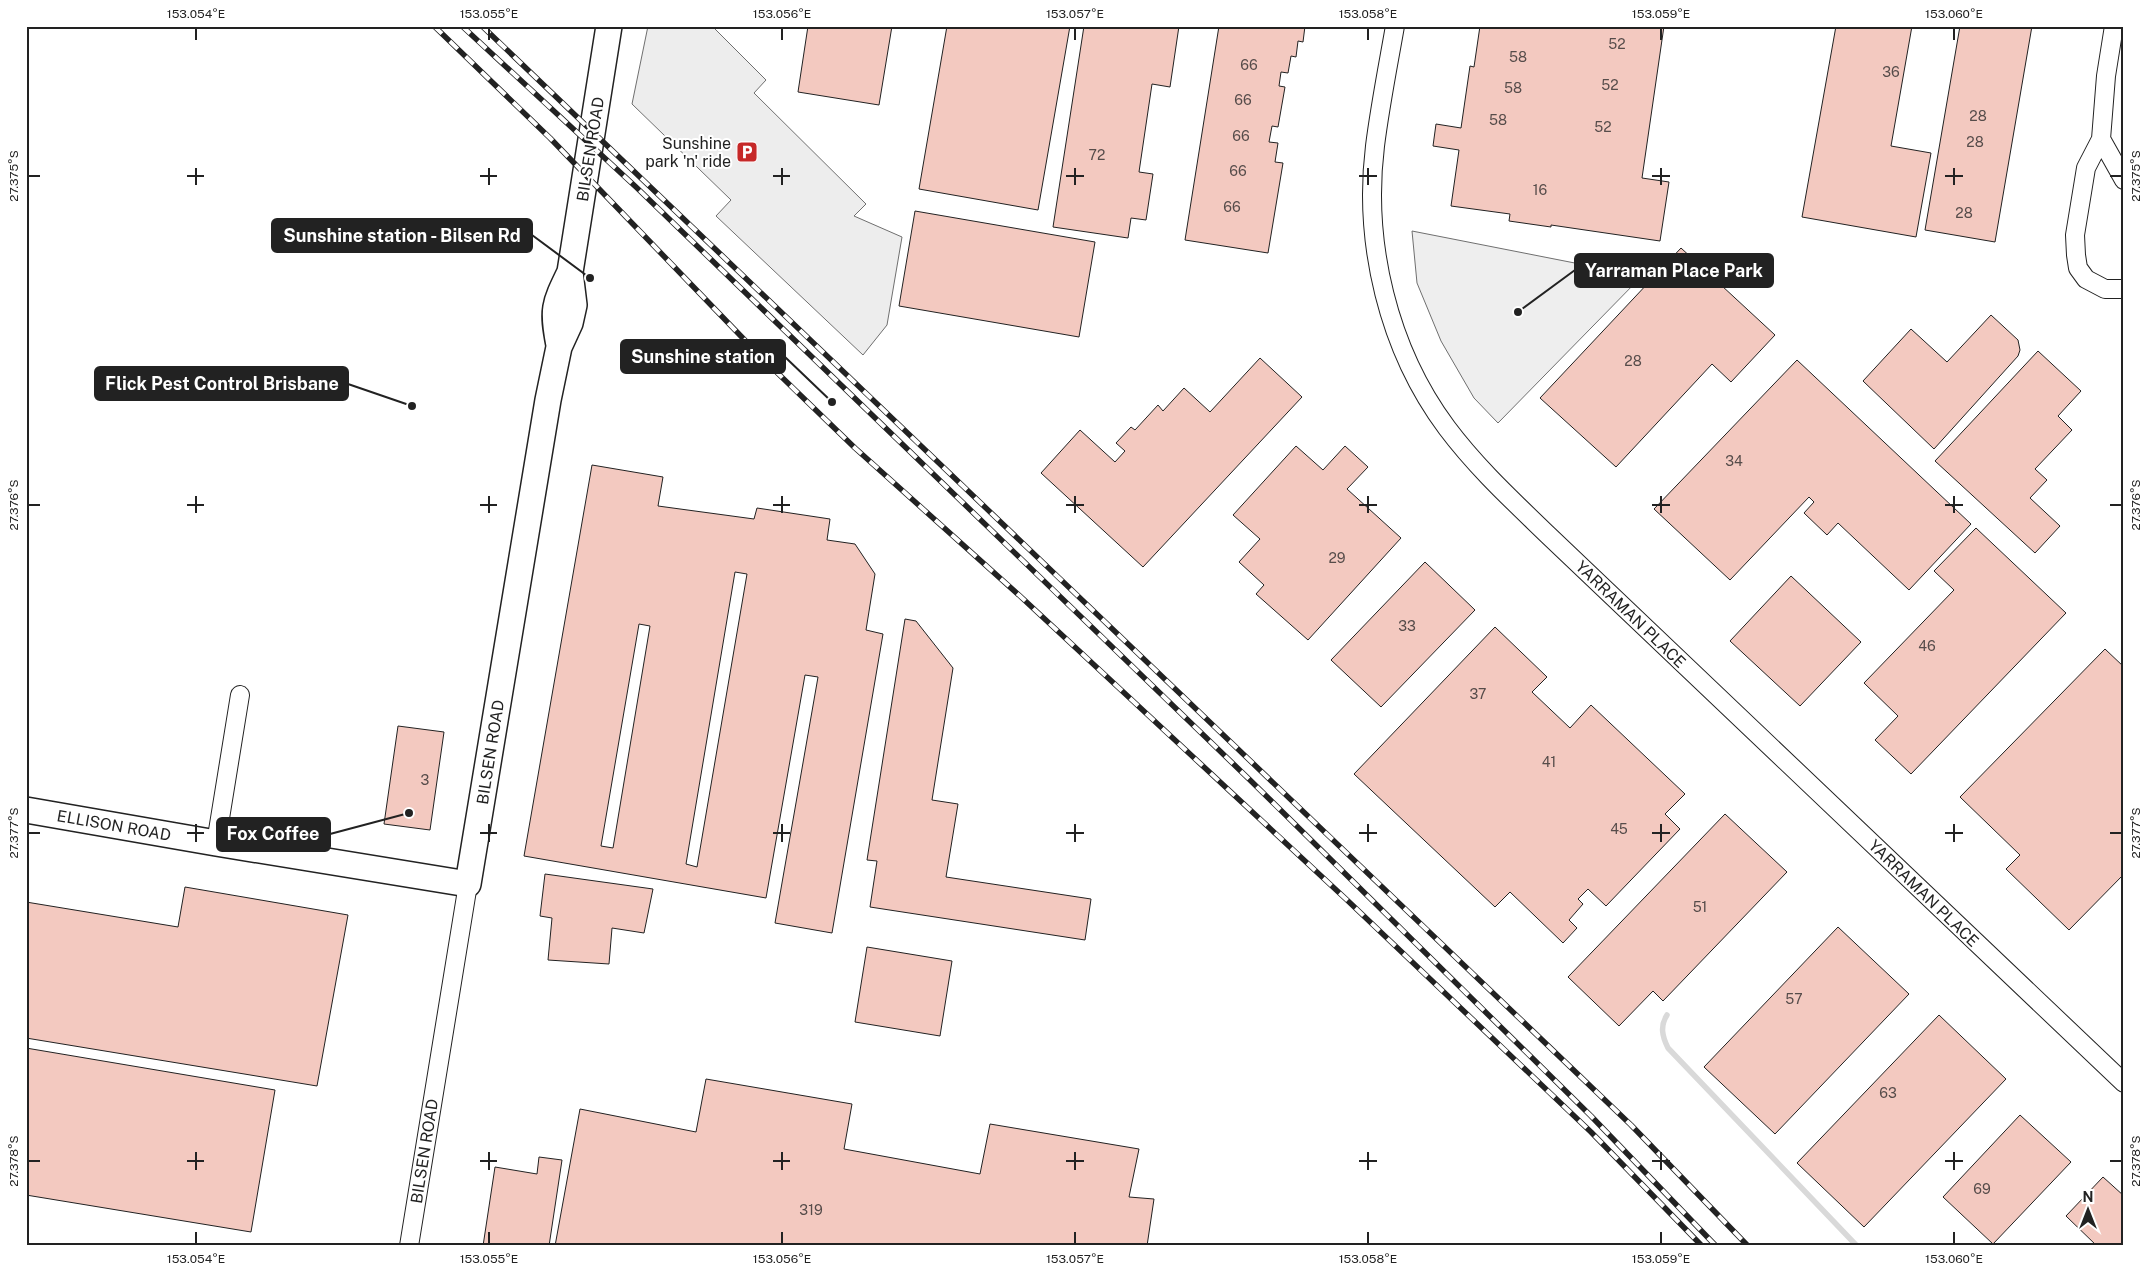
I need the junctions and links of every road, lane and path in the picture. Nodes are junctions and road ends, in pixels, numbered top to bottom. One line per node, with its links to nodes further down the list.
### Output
1 (609, 26): 10 (street, BILSEN ROAD)
2 (1395, 26): 11 (street, YARRAMAN PLACE)
3 (2114, 26): 4 (street)
4 (2100, 139): 5 (street); 6 (street)
5 (2124, 180)
6 (2124, 289)
7 (240, 695): 9 (street)
8 (26, 810): 9 (street, ELLISON ROAD)
9 (216, 843): 10 (street, ELLISON ROAD)
10 (468, 884): 12 (street, BILSEN ROAD)
11 (2124, 1083)
12 (409, 1246)

